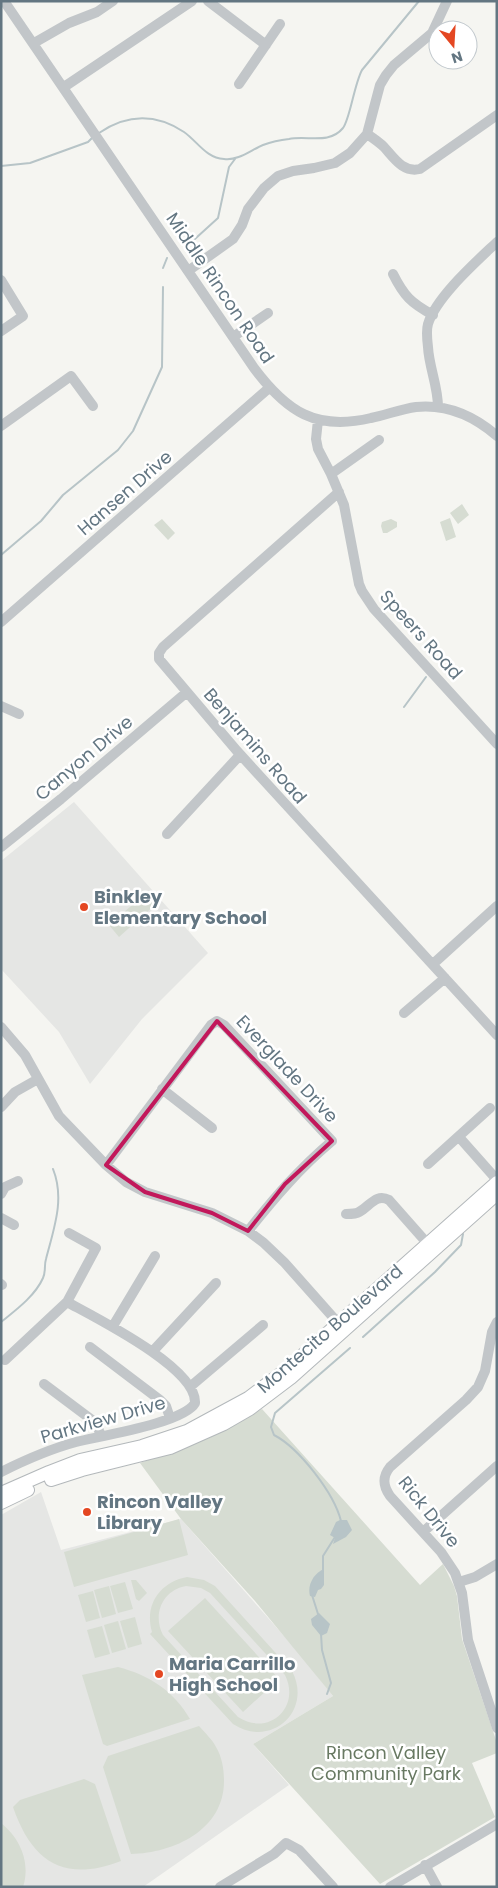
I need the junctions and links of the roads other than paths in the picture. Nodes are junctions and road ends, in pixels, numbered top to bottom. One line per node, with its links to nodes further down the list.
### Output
1 (4, 1): 7 (street, Middle Rincon Road)
2 (113, 1): 7 (street)
3 (192, 1): 10 (street)
4 (208, 1): 8 (street)
5 (447, 1): 12 (street)
6 (280, 24): 8 (street)
7 (34, 43): 10 (street, Middle Rincon Road)
8 (266, 45): 9 (street)
9 (239, 84)
10 (64, 87): 14 (street, Middle Rincon Road)
11 (497, 115): 12 (street)
12 (367, 134): 14 (street)
13 (497, 242): 18 (street)
14 (188, 271): 20 (street, Middle Rincon Road)
15 (393, 274): 18 (street)
16 (1, 280): 19 (street)
17 (268, 313): 20 (street)
18 (433, 315): 23 (street)
19 (1, 331)
20 (233, 337): 21 (street, Middle Rincon Road)
21 (269, 388): 24 (street, Middle Rincon Road); 30 (street, Hansen Drive)
22 (94, 406): 25 (street)
23 (438, 407): 24 (street, Middle Rincon Road); 26 (street, Middle Rincon Road)
24 (318, 420): 28 (street, Speers Road)
25 (1, 426)
26 (497, 436)
27 (379, 440): 28 (street)
28 (331, 474): 29 (street, Speers Road)
29 (339, 492): 31 (street, Benjamins Road); 34 (street, Speers Road)
30 (1, 622)
31 (187, 692): 35 (street, Benjamins Road); 37 (street, Canyon Drive)
32 (1, 706): 33 (street)
33 (19, 714)
34 (497, 744)
35 (240, 755): 36 (street); 39 (street, Benjamins Road)
36 (167, 834)
37 (1, 848)
38 (497, 906): 39 (street)
39 (433, 964): 40 (street, Benjamins Road)
40 (445, 978): 41 (street); 43 (street, Benjamins Road)
41 (404, 1013)
42 (1, 1027): 44 (street)
43 (497, 1035)
44 (38, 1079): 46 (street); 51 (street)
45 (162, 1089): 48 (street); 51 (street, Everglade Drive); 59 (street, Everglade Drive)
46 (1, 1107)
47 (490, 1108): 49 (street)
48 (212, 1128)
49 (458, 1137): 50 (street); 53 (street)
50 (428, 1164)
51 (106, 1166): 59 (street)
52 (18, 1180): 54 (street)
53 (497, 1181): 61 (main road, Montecito Boulevard)
54 (1, 1194)
55 (497, 1194): 79 (main road, Montecito Boulevard)
56 (346, 1214): 61 (street)
57 (1, 1218): 58 (street)
58 (14, 1225)
59 (248, 1231): 66 (street)
60 (69, 1233): 64 (street)
61 (428, 1243): 66 (main road, Montecito Boulevard)
62 (155, 1256): 68 (street)
63 (216, 1283): 70 (street)
64 (67, 1302): 68 (street, Parkview Drive); 71 (street)
65 (497, 1322): 80 (street, Rick Drive)
66 (339, 1324): 78 (main road, Montecito Boulevard)
67 (263, 1325): 73 (street)
68 (112, 1326): 70 (street, Parkview Drive)
69 (90, 1347): 74 (street)
70 (153, 1351): 73 (street, Parkview Drive)
71 (4, 1360)
72 (44, 1384): 75 (street)
73 (191, 1386): 74 (street, Parkview Drive)
74 (170, 1418): 75 (street, Parkview Drive)
75 (101, 1436): 77 (street, Parkview Drive)
76 (497, 1466): 80 (street)
77 (1, 1472)
78 (1, 1492)
79 (1, 1503)
80 (424, 1532): 82 (street, Rick Drive)
81 (497, 1564): 82 (street)
82 (459, 1582): 83 (street, Rick Drive)
83 (497, 1728)
84 (497, 1824): 85 (street)
85 (425, 1865): 88 (street); 89 (street)
86 (220, 1887): 87 (street)
87 (333, 1887)
88 (390, 1887)
89 (437, 1887)

